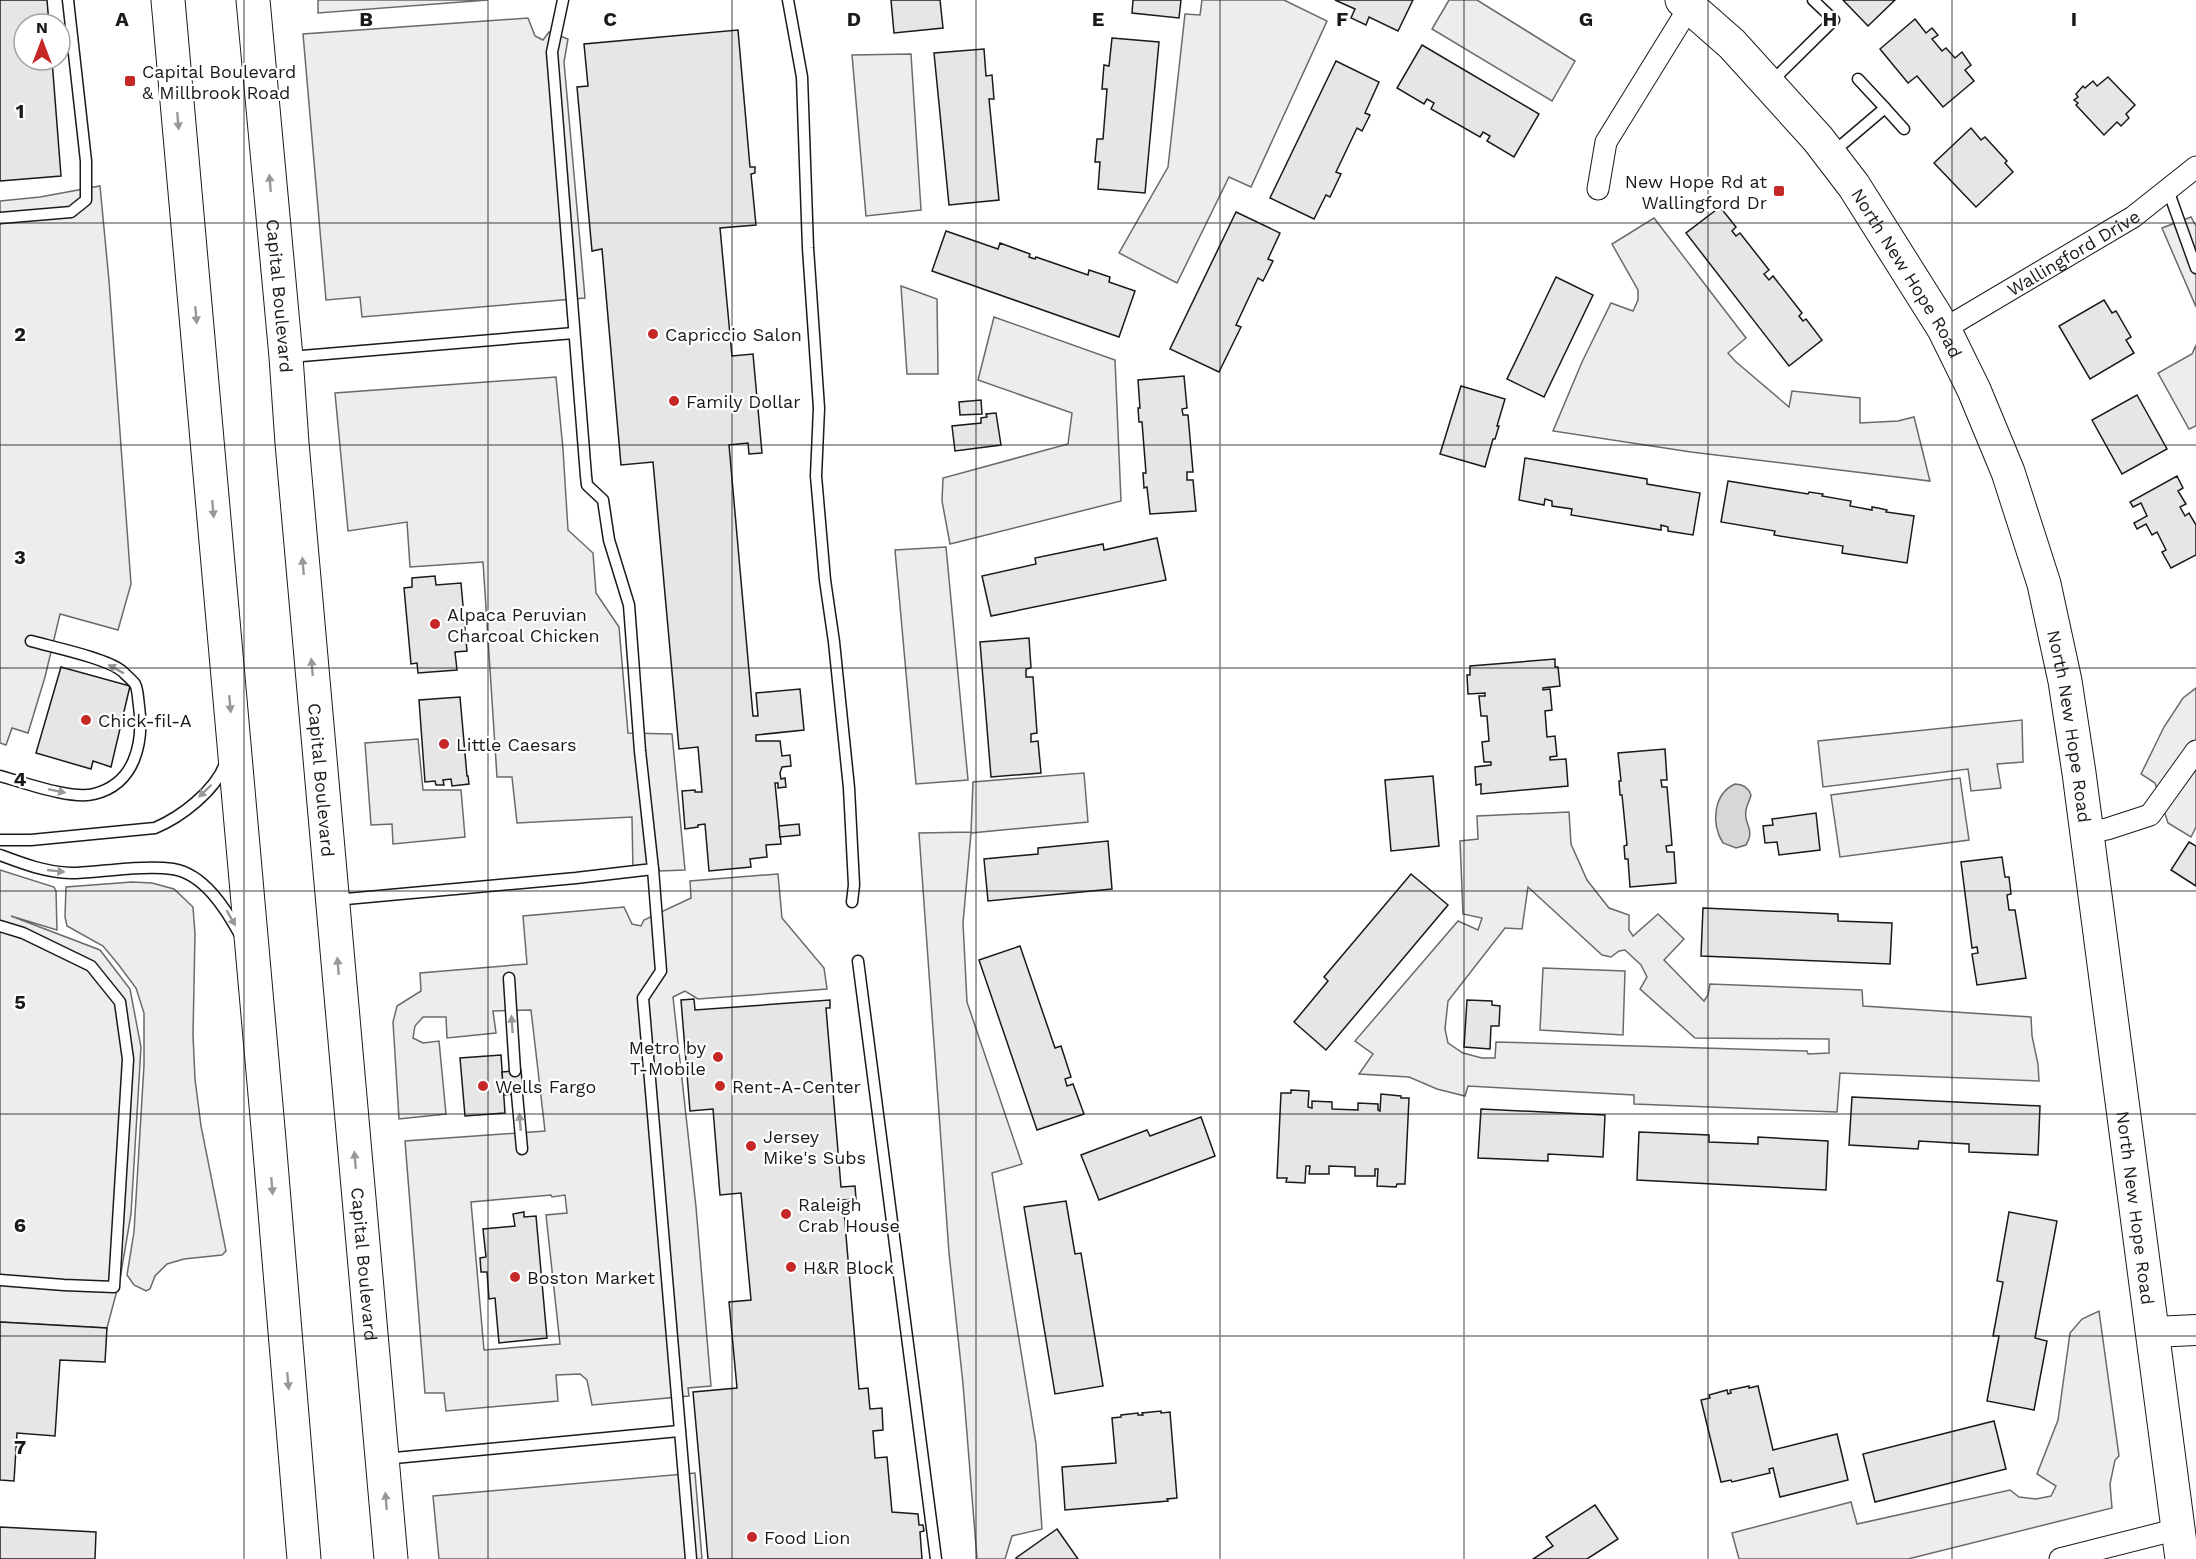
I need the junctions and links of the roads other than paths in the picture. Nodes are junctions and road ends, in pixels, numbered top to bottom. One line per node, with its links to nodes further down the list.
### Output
1 (68, 0): 16 (lane)
2 (168, 0): 22 (main road, one-way to 22)
3 (253, 0): 20 (main road, Capital Boulevard, one-way to 3)
4 (563, 0): 19 (lane)
5 (788, 0): 30 (lane)
6 (1813, 0): 9 (lane)
7 (1686, 3): 9 (main road, North New Hope Road); 14 (street)
8 (1858, 79): 10 (lane)
9 (1768, 85): 12 (main road, North New Hope Road)
10 (1885, 108): 11 (lane); 12 (lane)
11 (1904, 129)
12 (1830, 155): 18 (main road, North New Hope Road)
13 (2196, 167): 15 (street, Wallingford Drive)
14 (1598, 189)
15 (2168, 190): 17 (lane); 18 (street, Wallingford Drive)
16 (0, 218)
17 (2196, 268)
18 (1944, 329): 25 (main road, North New Hope Road)
19 (574, 333): 20 (lane); 28 (lane)
20 (286, 357): 29 (main road, Capital Boulevard, one-way to 20)
21 (31, 641): 24 (lane, one-way to 21)
22 (234, 741): 26 (lane, one-way to 26); 32 (main road)
23 (2196, 751): 25 (street)
24 (0, 776)
25 (2086, 833): 40 (main road, North New Hope Road)
26 (0, 840)
27 (0, 855): 32 (lane, one-way to 32)
28 (653, 869): 29 (lane); 41 (lane)
29 (332, 900): 42 (main road, Capital Boulevard, one-way to 29)
30 (852, 902)
31 (0, 926): 38 (lane)
32 (252, 956): 44 (main road, one-way to 44)
33 (858, 961): 47 (lane)
34 (509, 978): 35 (lane, one-way to 34)
35 (515, 1071)
36 (517, 1094): 37 (lane, one-way to 36)
37 (522, 1149)
38 (0, 1280)
39 (2196, 1330): 40 (street)
40 (2154, 1332): 43 (main road, North New Hope Road)
41 (679, 1431): 42 (lane); 46 (lane)
42 (382, 1459): 45 (main road, Capital Boulevard, one-way to 42)
43 (2180, 1544): 48 (street)
44 (304, 1559)
45 (391, 1559)
46 (691, 1559)
47 (936, 1559)
48 (2060, 1559)

